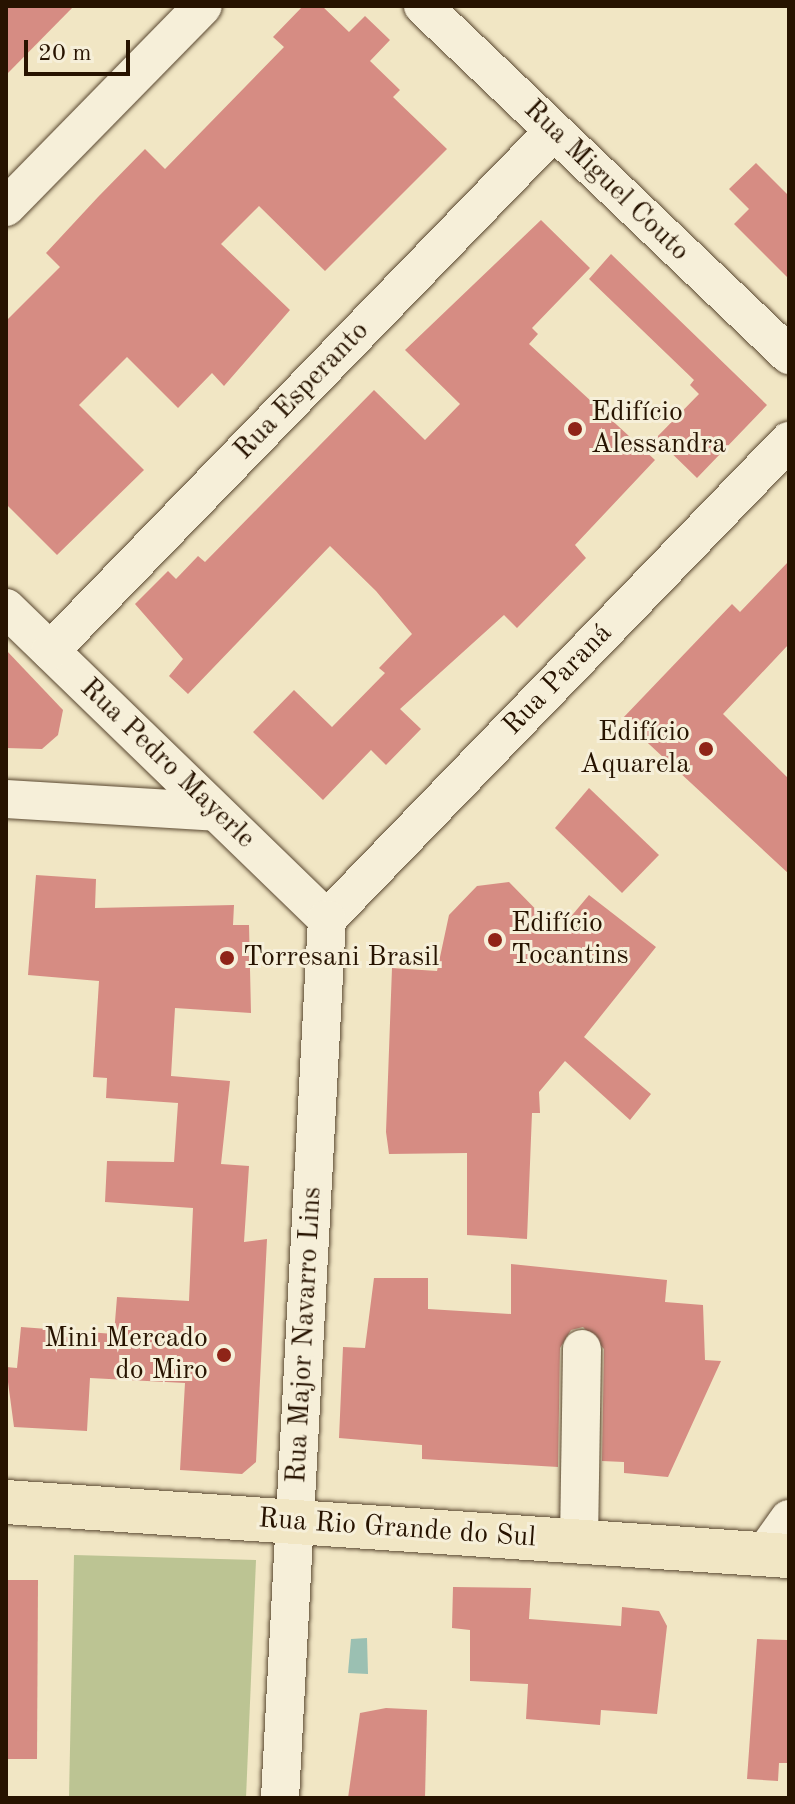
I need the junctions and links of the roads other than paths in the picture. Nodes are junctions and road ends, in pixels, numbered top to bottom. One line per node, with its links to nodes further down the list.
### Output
1 (203, 6): 4 (street)
2 (423, 6): 3 (street, Rua Miguel Couto)
3 (554, 131): 5 (street, Rua Miguel Couto); 8 (street, Rua Esperanto)
4 (6, 207)
5 (789, 355)
6 (789, 441): 11 (street, Rua Paraná)
7 (6, 608): 8 (street, Rua Pedro Mayerle)
8 (50, 651): 10 (street, Rua Pedro Mayerle)
9 (6, 799): 10 (street)
10 (216, 812): 11 (street, Rua Pedro Mayerle)
11 (327, 919): 15 (street, Rua Major Navarro Lins)
12 (582, 1349): 16 (street)
13 (6, 1502): 15 (main road, Rua Rio Grande do Sul)
14 (789, 1519): 17 (street)
15 (295, 1522): 16 (main road, Rua Rio Grande do Sul); 18 (street, Rua Major Navarro Lins)
16 (579, 1541): 17 (main road, Rua Rio Grande do Sul)
17 (777, 1555)
18 (280, 1798)

